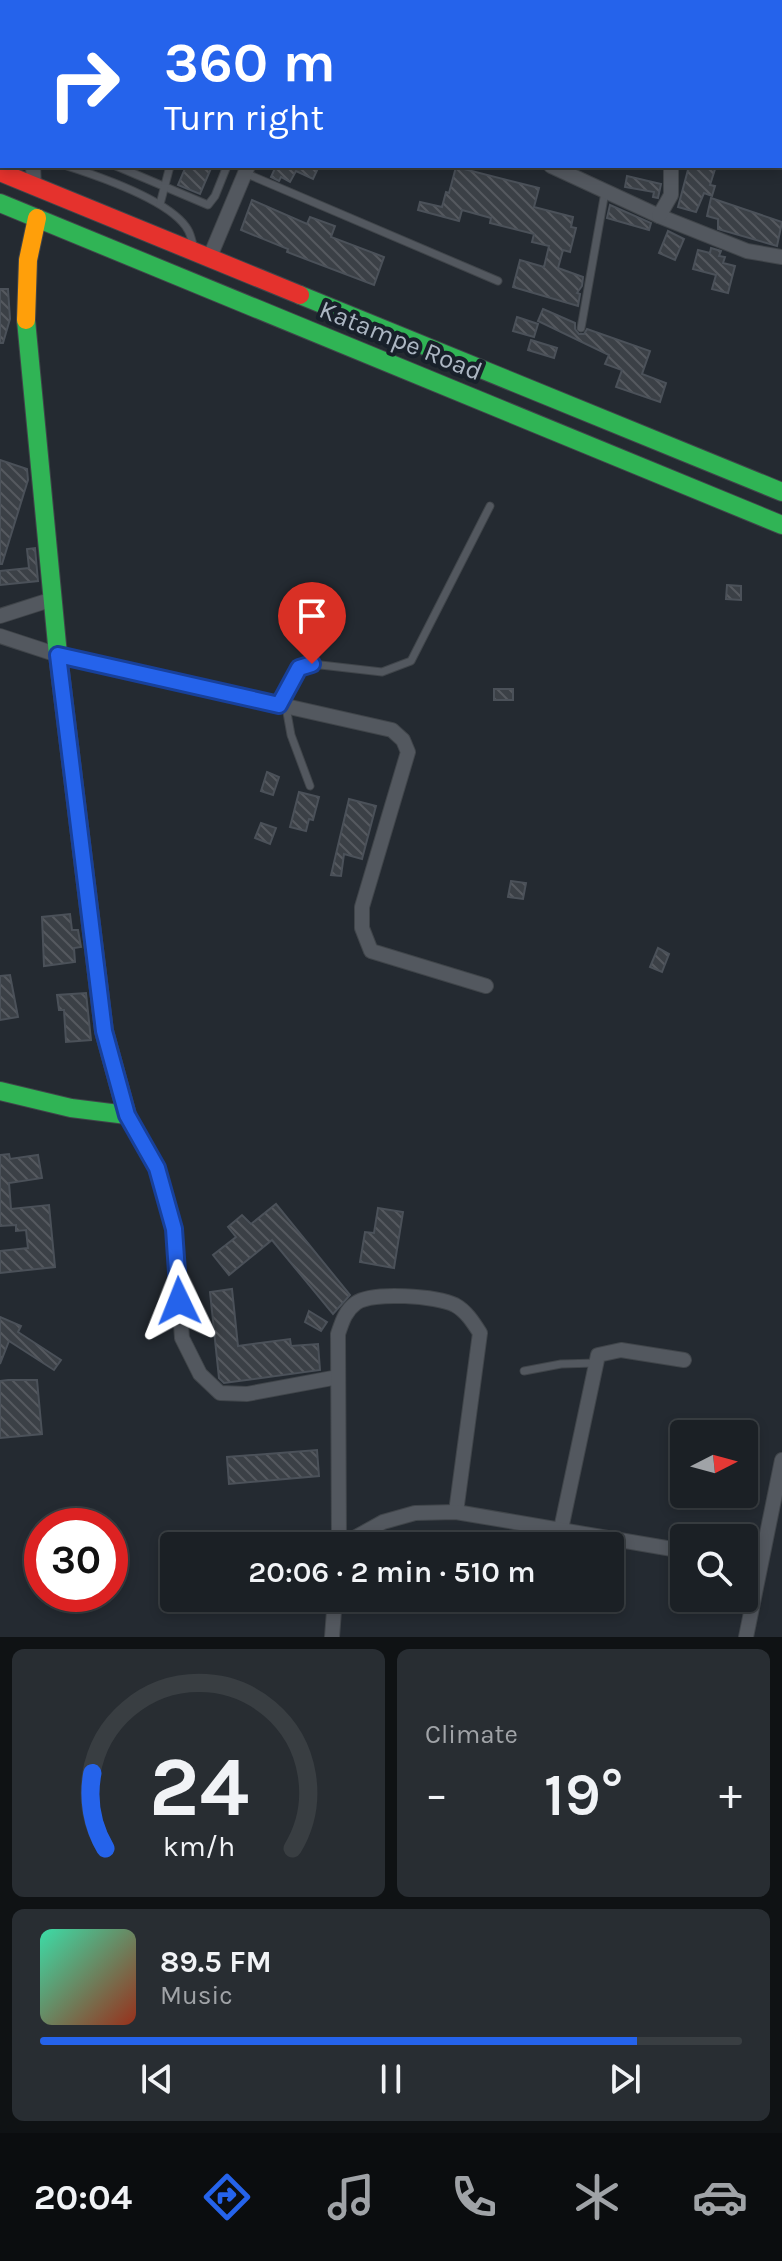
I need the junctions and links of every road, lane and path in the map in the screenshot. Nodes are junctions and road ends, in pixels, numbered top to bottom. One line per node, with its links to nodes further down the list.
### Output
1 (33, 168): 11 (street)
2 (121, 168): 10 (lane)
3 (169, 168): 10 (lane)
4 (226, 168): 10 (lane)
5 (556, 168): 12 (street)
6 (671, 168): 15 (street)
7 (94, 170): 14 (lane)
8 (247, 170): 17 (street); 19 (lane)
9 (7, 172): 11 (main road, Katampe Road)
10 (163, 186): 14 (lane)
11 (34, 187): 17 (main road, Katampe Road)
12 (605, 190): 15 (street); 20 (lane)
13 (0, 203): 16 (main road, Katampe Road)
14 (160, 204): 17 (lane)
15 (659, 216): 18 (street)
16 (37, 218): 23 (main road, Katampe Road); 24 (main road)
17 (203, 256): 21 (main road, Katampe Road)
18 (782, 257)
19 (498, 281)
20 (581, 328)
21 (782, 492)
22 (490, 506): 28 (lane)
23 (782, 525)
24 (53, 599): 25 (street); 27 (main road)
25 (0, 616)
26 (0, 636): 27 (street)
27 (58, 655): 28 (street); 32 (main road)
28 (282, 706): 29 (lane); 30 (street)
29 (310, 786)
30 (486, 986)
31 (0, 1091): 32 (main road)
32 (127, 1115): 36 (street)
33 (684, 1360): 34 (street)
34 (596, 1363): 35 (lane); 39 (street)
35 (524, 1371)
36 (338, 1377): 38 (street); 40 (street)
37 (782, 1460): 43 (street)
38 (456, 1512): 39 (street); 41 (street)
39 (561, 1529): 42 (street)
40 (340, 1532)
41 (365, 1532)
42 (670, 1548)
43 (760, 1565): 46 (street)
44 (334, 1612): 45 (street)
45 (332, 1637)
46 (746, 1637)

